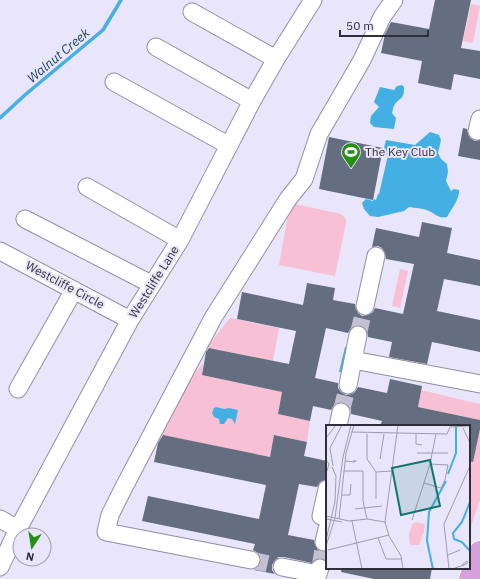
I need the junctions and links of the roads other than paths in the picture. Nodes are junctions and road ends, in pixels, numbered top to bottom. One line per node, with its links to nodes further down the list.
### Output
1 (313, 0): 5 (street, Westcliffe Lane)
2 (394, 0): 32 (street)
3 (192, 12): 5 (street)
4 (156, 46): 7 (street)
5 (276, 59): 7 (street, Westcliffe Lane)
6 (114, 82): 8 (street)
7 (252, 101): 8 (street, Westcliffe Lane)
8 (228, 145): 11 (street, Westcliffe Lane)
9 (87, 187): 11 (street)
10 (25, 219): 14 (street)
11 (180, 240): 14 (street, Westcliffe Lane)
12 (0, 251): 15 (street, Westcliffe Circle)
13 (376, 256): 16 (street)
14 (152, 284): 17 (street, Westcliffe Lane)
15 (74, 290): 17 (street, Westcliffe Circle); 22 (street)
16 (365, 306)
17 (130, 320): 27 (street, Westcliffe Lane)
18 (358, 335): 19 (street)
19 (353, 360): 20 (street); 21 (street)
20 (480, 384)
21 (348, 385)
22 (18, 389)
23 (326, 494): 24 (street)
24 (326, 517)
25 (0, 519): 26 (street)
26 (16, 527)
27 (19, 527)
28 (12, 541): 33 (street, Westcliffe Lane)
29 (470, 543): 30 (street)
30 (480, 545)
31 (480, 552): 36 (main road)
32 (251, 560)
33 (0, 567)
34 (282, 567): 35 (street)
35 (320, 568)
36 (470, 579)

